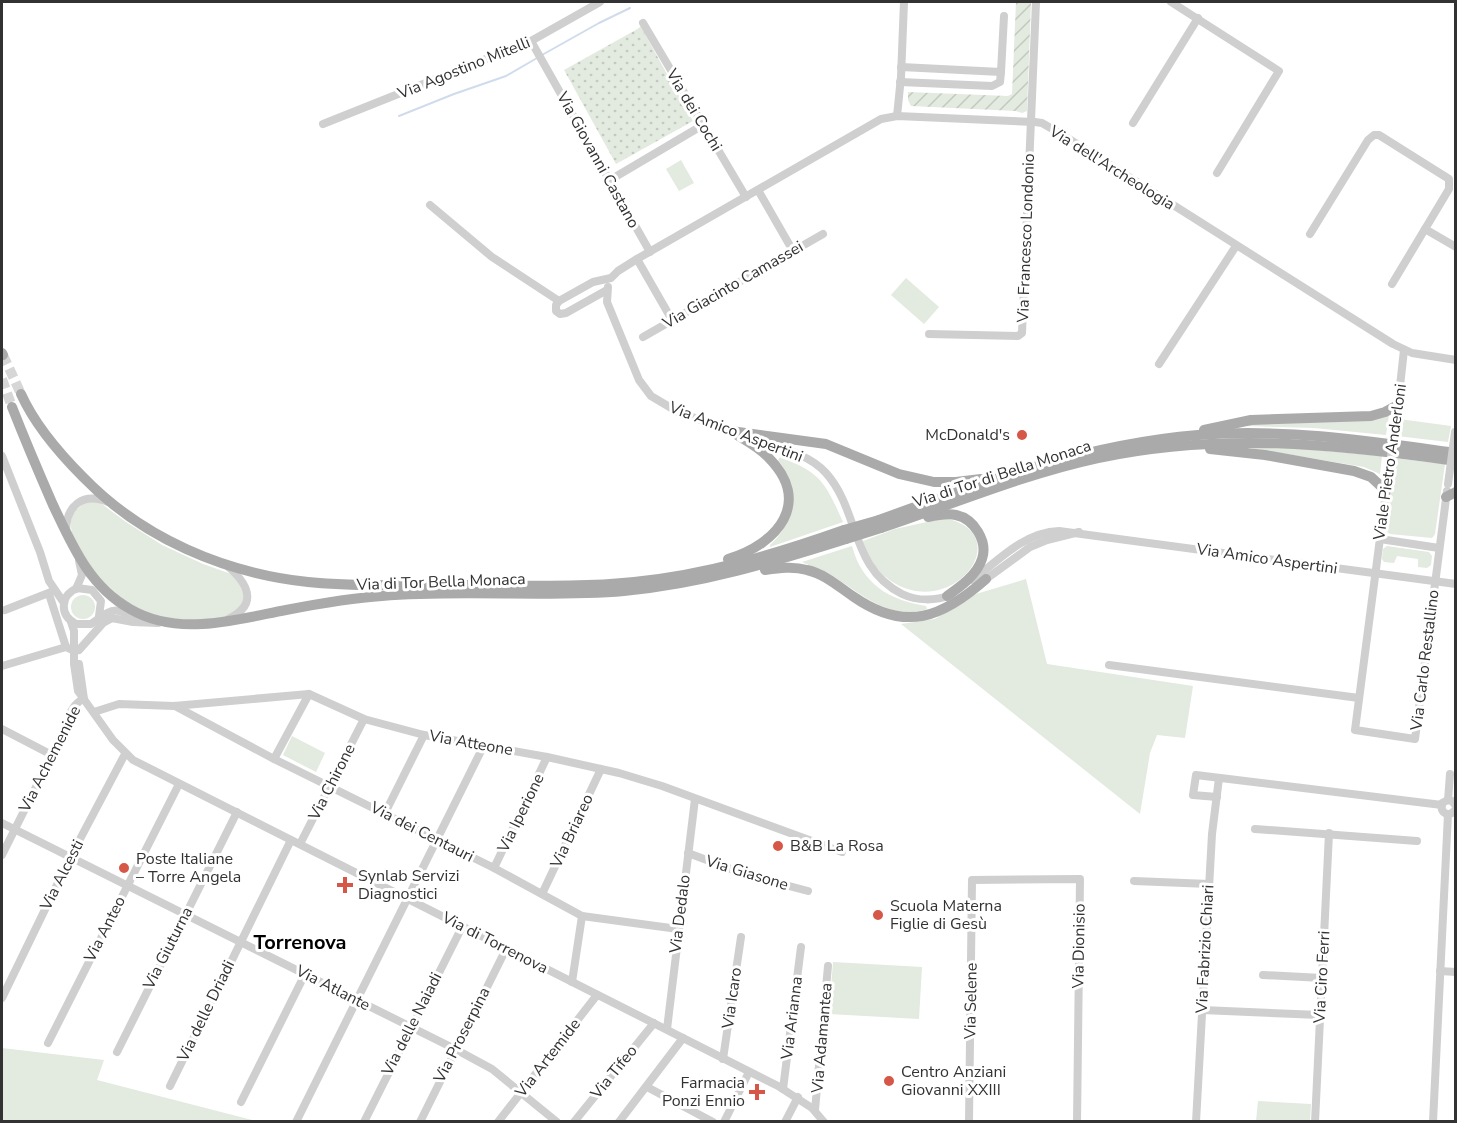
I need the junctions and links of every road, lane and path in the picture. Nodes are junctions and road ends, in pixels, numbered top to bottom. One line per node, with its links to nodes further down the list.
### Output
1 (600, 2): 8 (street, Via Agostino Mitelli)
2 (904, 2): 9 (street)
3 (1036, 2): 13 (street)
4 (1171, 2): 6 (street)
5 (1004, 16): 10 (street)
6 (1198, 18): 14 (street); 17 (street)
7 (643, 23): 16 (street, Via dei Cochi)
8 (533, 45): 15 (street, Via Agostino Mitelli); 18 (street, Via Giovanni Castano)
9 (900, 67): 10 (street); 11 (street)
10 (1002, 72): 11 (street)
11 (900, 82): 12 (street)
12 (897, 116): 13 (street, Via dell'Archeologia); 19 (street, Via dell'Archeologia)
13 (1030, 121): 25 (street, Via dell'Archeologia); 35 (street, Via Francesco Londonio)
14 (1132, 123)
15 (323, 124)
16 (703, 125): 18 (street); 20 (street, Via dei Cochi)
17 (1217, 173)
18 (610, 180): 28 (street, Via Giovanni Castano)
19 (758, 190): 20 (street, Via dell'Archeologia); 27 (street)
20 (746, 196): 28 (street, Via dell'Archeologia)
21 (430, 205): 33 (street)
22 (1425, 229): 24 (street); 26 (street); 31 (street)
23 (823, 234): 27 (street, Via Giacinto Camassei)
24 (1310, 234)
25 (1236, 246): 37 (street, Via dell'Archeologia); 39 (street)
26 (1455, 247)
27 (793, 251): 34 (street, Via Giacinto Camassei)
28 (650, 252): 29 (street, Via dell'Archeologia)
29 (637, 259): 30 (street, Via dell'Archeologia); 34 (street)
30 (610, 278): 32 (street, Via Amico Aspertini); 33 (street, Via dell'Archeologia)
31 (1392, 284)
32 (607, 290): 33 (street); 43 (street, Via Amico Aspertini)
33 (559, 301)
34 (672, 321): 36 (street, Via Giacinto Camassei)
35 (929, 334)
36 (644, 337)
37 (1404, 350): 38 (street, Via dell'Archeologia); 41 (street, Viale Pietro Anderloni)
38 (1455, 360)
39 (1160, 364)
40 (21, 394): 52 (main road, Via di Tor Bella Monaca)
41 (1398, 405): 45 (main road); 50 (street, Viale Pietro Anderloni, bridge)
42 (12, 407): 56 (main road, Via di Tor Bella Monaca)
43 (731, 431): 49 (main road); 64 (main road); 70 (street, Via Amico Aspertini)
44 (1455, 431): 51 (street, bridge)
45 (1178, 442): 46 (main road); 48 (main road, Via di Tor di Bella Monaca); 49 (main road); 50 (main road); 53 (main road, Via di Tor di Bella Monaca)
46 (1455, 453)
47 (2, 456): 69 (street)
48 (1455, 461)
49 (1017, 472): 54 (main road)
50 (1386, 491): 58 (street, Viale Pietro Anderloni)
51 (1450, 491): 59 (street)
52 (111, 503): 56 (street); 61 (main road, Via di Tor Bella Monaca)
53 (904, 520): 54 (main road, Via di Tor di Bella Monaca); 70 (main road)
54 (880, 524): 57 (main road, Via di Tor di Bella Monaca, bridge)
55 (1079, 532): 63 (street, Via Amico Aspertini); 65 (street, Via Amico Aspertini); 70 (street, Via Amico Aspertini)
56 (66, 534): 60 (main road, Via di Tor Bella Monaca)
57 (845, 535): 62 (main road, Via di Tor Bella Monaca); 64 (main road, Via di Tor Bella Monaca)
58 (1380, 539): 59 (street); 63 (street, Viale Pietro Anderloni)
59 (1439, 548): 66 (street)
60 (76, 552): 68 (street); 76 (main road, Via di Tor Bella Monaca)
61 (224, 564): 64 (main road, Via di Tor Bella Monaca); 77 (street)
62 (744, 570): 65 (main road); 77 (main road, Via di Tor Bella Monaca)
63 (1375, 573): 66 (street, Via Amico Aspertini); 85 (street, Viale Pietro Anderloni)
64 (685, 575)
65 (986, 579): 70 (street, Via Amico Aspertini)
66 (1434, 581): 67 (street, Via Amico Aspertini); 91 (street, Via Carlo Restallino)
67 (1455, 584)
68 (74, 590): 69 (street); 71 (street); 73 (street)
69 (51, 592): 71 (street); 72 (street); 79 (street)
70 (947, 597)
71 (64, 603): 74 (street)
72 (5, 610)
73 (99, 616): 75 (street); 78 (street)
74 (71, 622): 78 (street); 80 (street)
75 (140, 622): 76 (street); 81 (street)
76 (170, 623): 77 (main road, Via di Tor Bella Monaca)
77 (219, 623)
78 (87, 625): 81 (street)
79 (63, 636): 80 (street); 81 (street)
80 (75, 636): 81 (street)
81 (73, 649): 83 (street); 86 (street)
82 (1109, 665): 85 (street)
83 (2, 666)
84 (309, 694): 87 (street, Via Atteone); 89 (street, Via Atteone); 97 (street)
85 (1359, 698): 91 (street, Viale Pietro Anderloni)
86 (84, 699): 88 (street, Via di Torrenova); 95 (street, Via Achemenide)
87 (174, 706): 88 (street, Via Atteone); 97 (street, Via dei Centauri)
88 (94, 712): 94 (street, Via di Torrenova)
89 (364, 719): 92 (street, Via Atteone); 102 (street, Via Chirone)
90 (2, 729): 95 (street)
91 (1354, 730)
92 (424, 735): 93 (street, Via Atteone); 107 (street)
93 (484, 745): 96 (street, Via Atteone); 112 (street)
94 (125, 754): 101 (street, Via di Torrenova); 119 (street, Via Alcesti)
95 (52, 755): 109 (street, Via Achemenide)
96 (547, 757): 98 (street, Via Atteone); 120 (street, Via Iperione)
97 (274, 759): 102 (street, Via dei Centauri)
98 (601, 769): 104 (street, Via Atteone); 126 (street, Via Briareo)
99 (1450, 774): 105 (street)
100 (1219, 778): 103 (street, Via Fabrizio Chiari); 103 (street); 105 (street)
101 (179, 784): 106 (street, Via di Torrenova); 124 (street, Via Anteo)
102 (330, 786): 107 (street, Via dei Centauri); 115 (street, Via Chirone)
103 (1217, 797): 123 (street, Via Fabrizio Chiari)
104 (695, 799): 116 (street, Via Atteone); 117 (street, Via Dedalo)
105 (1450, 807): 137 (street)
106 (237, 812): 113 (street, Via di Torrenova); 128 (street, Via Giuturna)
107 (385, 813): 112 (street, Via dei Centauri)
108 (2, 823): 109 (street, Via Atlante)
109 (14, 829): 118 (street, Via Achemenide); 119 (street, Via Atlante)
110 (1255, 829): 111 (street)
111 (1329, 833): 114 (street); 141 (street, Via Ciro Ferri)
112 (436, 839): 120 (street, Via dei Centauri); 127 (street)
113 (291, 840): 115 (street, Via di Torrenova); 133 (street, Via delle Driadi)
114 (1417, 841)
115 (300, 844): 127 (street, Via di Torrenova)
116 (842, 852)
117 (688, 853): 125 (street, Via Giasone); 131 (street, Via Dedalo)
118 (2, 855)
119 (70, 858): 124 (street, Via Atlante); 144 (street, Via Alcesti)
120 (494, 868): 126 (street, Via dei Centauri)
121 (972, 880): 175 (street, Via Selene); 176 (street, Via Dionisio)
122 (1134, 881): 123 (street)
123 (1209, 884): 146 (street, Via Fabrizio Chiari)
124 (127, 886): 128 (street, Via Atlante); 152 (street, Via Anteo)
125 (808, 891)
126 (542, 894): 129 (street, Via dei Centauri)
127 (407, 899): 130 (street, Via di Torrenova); 145 (street)
128 (185, 915): 133 (street, Via Atlante); 154 (street, Via Giuturna)
129 (582, 916): 131 (street, Via dei Centauri); 142 (street)
130 (462, 927): 135 (street, Via di Torrenova); 149 (street, Via delle Naiadi)
131 (678, 929): 150 (street, Via Dedalo)
132 (741, 937): 155 (street, Via Icaro)
133 (240, 942): 139 (street, Via Atlante); 157 (street, Via delle Driadi)
134 (801, 947): 159 (street, Via Arianna)
135 (506, 949): 142 (street, Via di Torrenova); 153 (street, Via Proserpina)
136 (828, 966): 163 (street, Via Adamantea)
137 (1440, 971): 138 (street); 179 (street)
138 (1455, 972)
139 (305, 974): 145 (street, Via Atlante); 162 (street)
140 (1263, 975): 141 (street)
141 (1322, 978): 147 (street, Via Ciro Ferri)
142 (572, 982): 143 (street, Via di Torrenova)
143 (597, 995): 148 (street, Via di Torrenova); 160 (street, Via Artemide)
144 (2, 998)
145 (357, 1000): 149 (street, Via Atlante); 164 (street)
146 (1202, 1010): 147 (street); 177 (street, Via Fabrizio Chiari)
147 (1320, 1016): 178 (street, Via Ciro Ferri)
148 (654, 1023): 150 (street, Via di Torrenova); 169 (street, Via Tifeo)
149 (410, 1028): 153 (street, Via Atlante); 165 (street, Via delle Naiadi)
150 (667, 1029): 151 (street, Via di Torrenova)
151 (683, 1038): 155 (street, Via di Torrenova); 158 (street)
152 (48, 1042)
153 (455, 1049): 160 (street, Via Atlante); 166 (street, Via Proserpina)
154 (117, 1052)
155 (723, 1059): 156 (street, Via di Torrenova)
156 (749, 1071): 159 (street, Via di Torrenova); 172 (street)
157 (170, 1086)
158 (647, 1087): 170 (street); 171 (street)
159 (783, 1089): 161 (street, Via di Torrenova)
160 (521, 1092): 167 (street, Via Artemide); 168 (street, Via Atlante)
161 (798, 1097): 163 (street, Via di Torrenova); 173 (street)
162 (241, 1102)
163 (815, 1110): 174 (street, Via di Torrenova)
164 (296, 1122)
165 (364, 1122)
166 (420, 1122)
167 (498, 1122)
168 (557, 1122)
169 (574, 1122)
170 (619, 1122)
171 (714, 1122)
172 (724, 1122)
173 (784, 1122)
174 (824, 1122)
175 (969, 1122)
176 (1077, 1122)
177 (1196, 1122)
178 (1315, 1122)
179 (1433, 1122)

